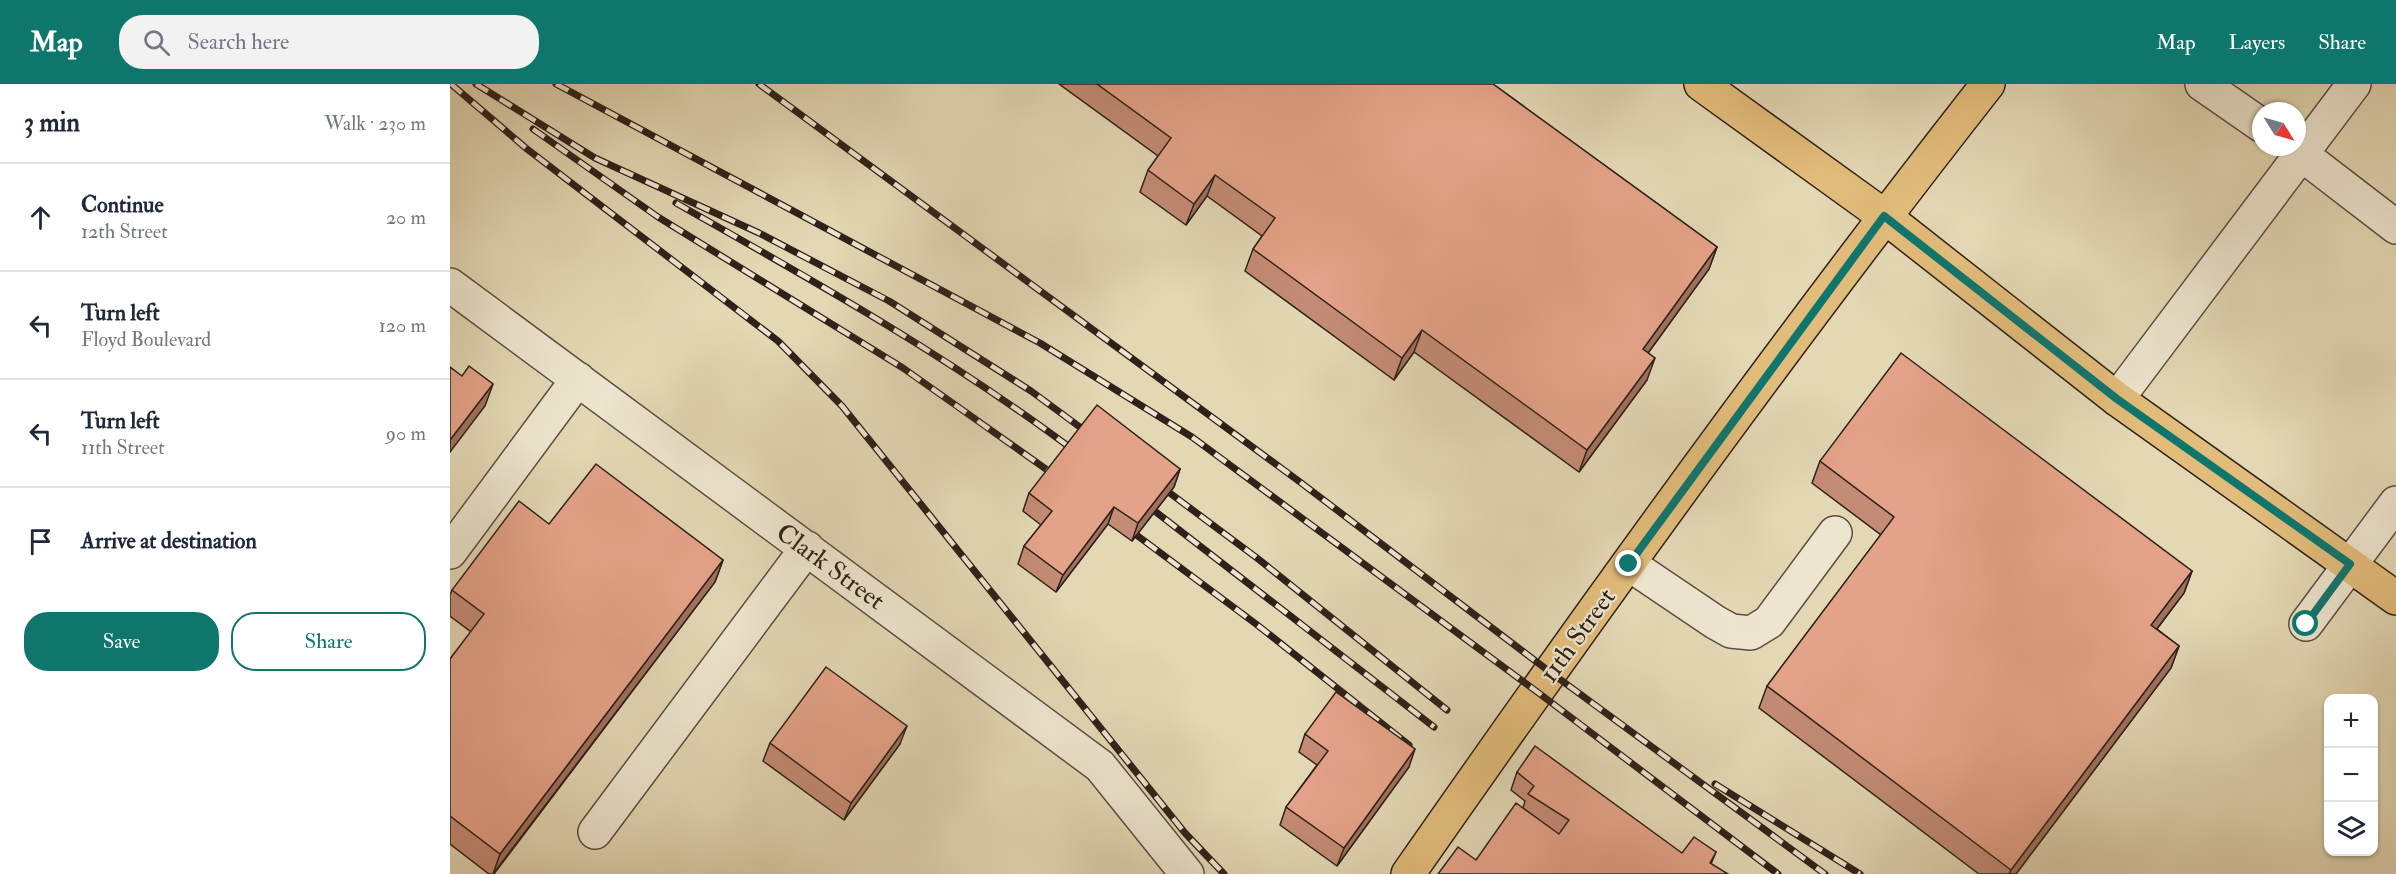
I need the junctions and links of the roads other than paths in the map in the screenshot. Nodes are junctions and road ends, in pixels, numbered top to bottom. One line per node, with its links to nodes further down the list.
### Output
1 (1701, 84): 9 (main road)
2 (1988, 84): 9 (main road, 11th Street)
3 (2202, 84): 5 (street)
4 (2354, 84): 6 (street)
5 (2252, 119)
6 (2306, 140)
7 (2293, 156): 13 (street)
8 (2305, 156): 10 (street)
9 (1884, 216): 13 (main road); 18 (main road, 11th Street)
10 (2396, 227)
11 (450, 285): 12 (street, Clark Street)
12 (578, 379): 16 (street, Clark Street); 17 (street)
13 (2117, 399): 19 (main road)
14 (2396, 503): 19 (street)
15 (1835, 533): 18 (street)
16 (807, 548): 22 (street); 23 (street, Clark Street)
17 (450, 552)
18 (1629, 564): 24 (main road, 11th Street)
19 (2350, 564): 20 (main road); 21 (street)
20 (2396, 598)
21 (2306, 624)
22 (596, 832)
23 (1187, 874)
24 (1408, 874)

